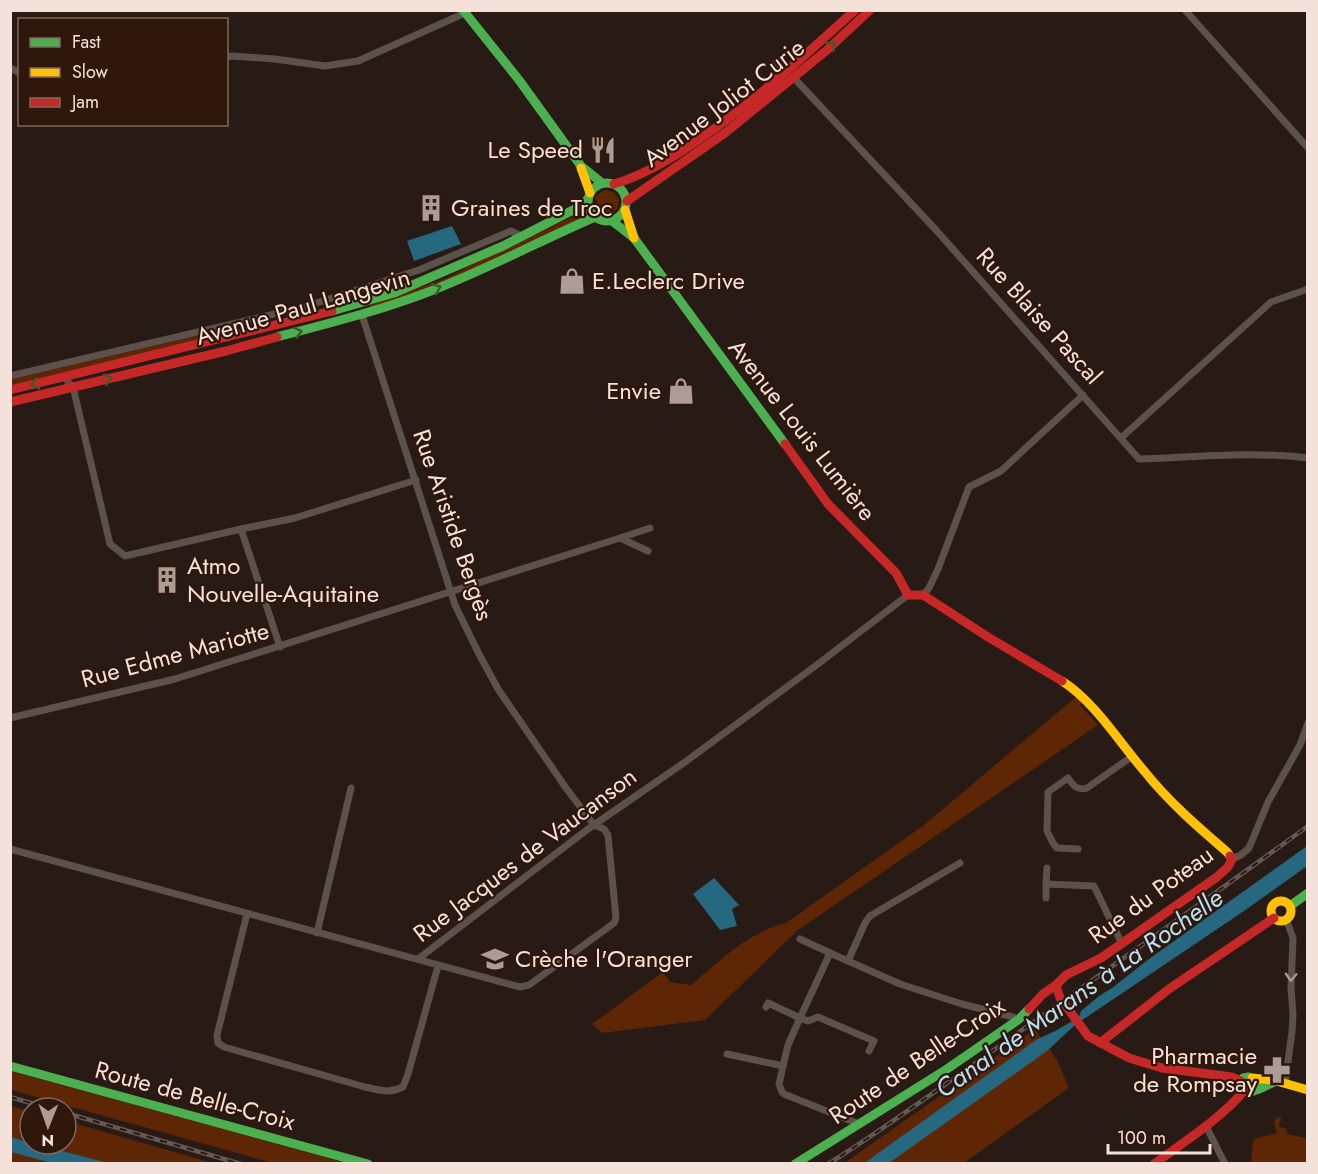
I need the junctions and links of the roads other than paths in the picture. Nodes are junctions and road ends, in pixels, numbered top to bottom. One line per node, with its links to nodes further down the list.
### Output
1 (855, 10): 7 (street, Avenue Joliot Curie)
2 (870, 10): 7 (street, Avenue Joliot Curie, one-way to 2)
3 (1185, 10): 8 (street)
4 (464, 12): 5 (street); 10 (street)
5 (228, 57)
6 (776, 62): 7 (street, Rue Blaise Pascal)
7 (790, 75): 11 (street, Avenue Joliot Curie); 15 (street, Avenue Joliot Curie); 29 (street, Rue Blaise Pascal)
8 (1308, 148)
9 (652, 155): 11 (street)
10 (580, 166): 12 (street); 14 (street)
11 (658, 166): 13 (street, Avenue Joliot Curie)
12 (602, 183): 13 (street); 14 (street)
13 (614, 184): 15 (street)
14 (589, 196): 16 (street); 18 (street, Avenue Paul Langevin)
15 (626, 205): 17 (street); 19 (street, Avenue Louis Lumière)
16 (595, 217): 17 (street); 21 (street, Avenue Paul Langevin, one-way to 16)
17 (612, 221): 19 (street, Avenue Louis Lumière)
18 (523, 237): 22 (street); 23 (street, Avenue Paul Langevin)
19 (634, 238): 39 (street, Avenue Louis Lumière)
20 (1308, 289): 31 (street)
21 (362, 315): 24 (street, Avenue Paul Langevin, one-way to 21); 33 (street, Rue Aristide Bergès)
22 (222, 327): 23 (street); 25 (street)
23 (223, 339): 24 (street); 26 (street, Avenue Paul Langevin)
24 (226, 351): 27 (street, Avenue Paul Langevin, one-way to 24)
25 (10, 376)
26 (64, 377): 27 (street); 28 (street, Avenue Paul Langevin, one-way to 28)
27 (73, 387): 30 (street, Avenue Paul Langevin); 35 (street)
28 (10, 390)
29 (1083, 395): 31 (street, Rue Blaise Pascal); 40 (street)
30 (10, 402)
31 (1121, 438): 32 (street, Rue Blaise Pascal)
32 (1308, 458)
33 (416, 480): 35 (street); 38 (street, Rue Aristide Bergès)
34 (650, 528): 36 (street, Rue Edme Mariotte)
35 (241, 530): 41 (street)
36 (620, 538): 37 (street); 38 (street, Rue Edme Mariotte)
37 (648, 551)
38 (451, 591): 41 (street, Rue Edme Mariotte); 46 (street, Rue Aristide Bergès)
39 (908, 595): 40 (street); 46 (street, Rue Jacques de Vaucanson)
40 (923, 595): 44 (street, Rue du Poteau)
41 (280, 647): 42 (street, Rue Edme Mariotte)
42 (10, 718)
43 (1307, 725): 49 (street)
44 (1131, 757): 48 (street); 49 (street, Rue du Poteau)
45 (351, 788): 59 (street)
46 (594, 825): 63 (street, Rue Jacques de Vaucanson); 65 (street, Rue Aristide Bergès)
47 (10, 849): 56 (street, Rue Jacques de Vaucanson)
48 (1078, 849)
49 (1232, 859): 61 (street, Rue du Poteau)
50 (960, 863): 64 (street)
51 (1047, 868): 52 (street)
52 (1046, 884): 54 (street); 61 (street)
53 (1308, 893): 55 (street)
54 (1046, 898)
55 (1290, 906): 57 (street); 58 (street)
56 (247, 914): 59 (street, Rue Jacques de Vaucanson); 65 (street)
57 (1274, 918): 58 (street); 70 (street)
58 (1286, 920): 79 (street, one-way to 79)
59 (317, 933): 63 (street, Rue Jacques de Vaucanson)
60 (800, 939): 62 (street)
61 (1122, 944): 66 (street, Rue du Poteau)
62 (830, 953): 64 (street); 68 (street)
63 (418, 959): 65 (street)
64 (848, 961): 69 (street)
65 (438, 966)
66 (1056, 985): 69 (street, Route de Belle-Croix); 71 (street)
67 (766, 1007): 68 (street)
68 (800, 1018): 72 (street); 76 (street)
69 (1018, 1020): 83 (street, Route de Belle-Croix)
70 (1112, 1035): 71 (street); 73 (street)
71 (1100, 1044): 73 (street)
72 (869, 1051)
73 (1115, 1052): 78 (street)
74 (727, 1054): 76 (street)
75 (10, 1066): 85 (street, Route de Belle-Croix)
76 (783, 1066): 83 (street)
77 (1252, 1078): 78 (street); 79 (street); 82 (street)
78 (1241, 1081): 81 (street)
79 (1281, 1082): 80 (street); 82 (street)
80 (1308, 1090)
81 (1244, 1091): 82 (street); 84 (street)
82 (1254, 1091)
83 (859, 1124): 86 (street, Route de Belle-Croix)
84 (1206, 1126): 87 (street); 88 (street)
85 (368, 1164)
86 (795, 1164)
87 (1154, 1164)
88 (1225, 1164)

